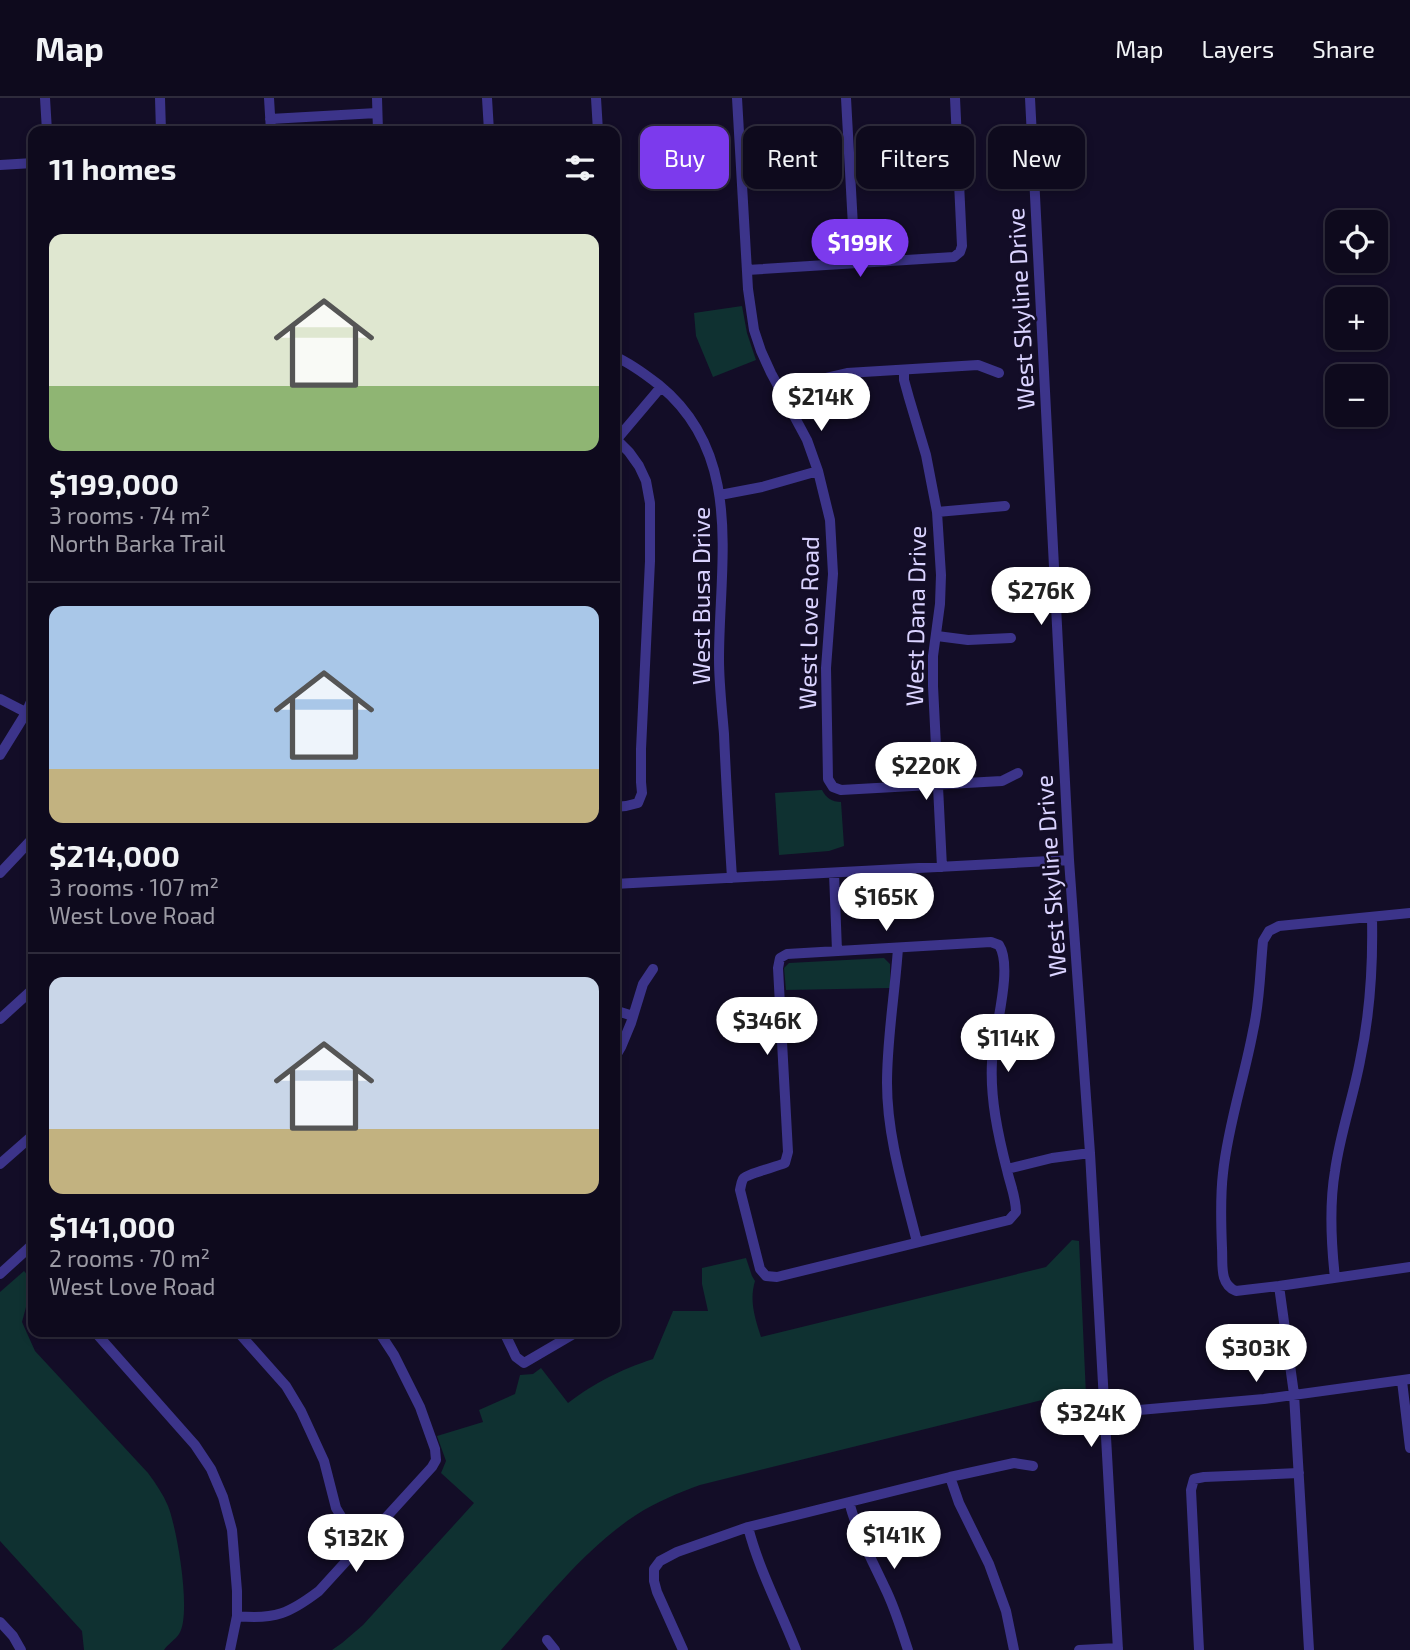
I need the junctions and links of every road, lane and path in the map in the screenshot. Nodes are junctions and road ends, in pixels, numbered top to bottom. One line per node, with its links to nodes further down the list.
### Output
1 (45, 98): 13 (street)
2 (160, 98): 14 (street)
3 (269, 98): 12 (street)
4 (377, 98): 11 (street)
5 (487, 98): 17 (street)
6 (596, 98): 18 (street)
7 (737, 98): 22 (street, West Love Road)
8 (846, 98): 21 (street)
9 (955, 98): 21 (street)
10 (1030, 98): 44 (street, West Skyline Drive)
11 (377, 113): 12 (street); 16 (street)
12 (270, 119): 15 (street)
13 (47, 126)
14 (162, 126)
15 (271, 126)
16 (378, 126)
17 (489, 126)
18 (597, 126)
19 (28, 163): 20 (street)
20 (0, 165)
21 (855, 263): 22 (street)
22 (747, 270): 27 (street, West Love Road)
23 (620, 359): 26 (street, West Busa Drive)
24 (904, 370): 25 (street); 27 (street); 33 (street, West Dana Drive)
25 (999, 373)
26 (661, 387): 28 (street); 31 (street, West Busa Drive)
27 (784, 397): 30 (street, West Love Road)
28 (620, 433)
29 (620, 442): 42 (street)
30 (818, 471): 31 (street); 41 (street, West Love Road)
31 (720, 495): 48 (street, West Busa Drive)
32 (1005, 506): 33 (street)
33 (937, 512): 34 (street, West Dana Drive)
34 (937, 636): 35 (street); 41 (street, West Dana Drive)
35 (1011, 638)
36 (0, 699): 37 (street)
37 (28, 714)
38 (28, 718): 39 (street)
39 (0, 755)
40 (1018, 773): 41 (street)
41 (938, 786): 45 (street, West Dana Drive)
42 (620, 806)
43 (28, 843): 46 (street)
44 (1069, 860): 45 (street); 61 (street, West Skyline Drive)
45 (942, 867): 47 (street)
46 (0, 873)
47 (834, 873): 48 (street); 53 (street)
48 (732, 878): 49 (street)
49 (620, 884)
50 (1410, 913): 51 (street)
51 (1372, 918): 68 (street); 69 (street)
52 (898, 948): 53 (street); 63 (street); 64 (street)
53 (837, 951): 64 (street)
54 (653, 969): 57 (street)
55 (28, 994): 58 (street)
56 (620, 1012): 57 (street)
57 (633, 1016): 59 (street)
58 (0, 1019)
59 (620, 1049)
60 (28, 1139): 62 (street)
61 (1090, 1153): 63 (street); 77 (street, West Skyline Drive)
62 (0, 1164)
63 (1007, 1169): 64 (street)
64 (916, 1242)
65 (28, 1249): 67 (street)
66 (1410, 1266): 68 (street)
67 (0, 1274)
68 (1335, 1278): 69 (street)
69 (1279, 1286): 76 (street)
70 (99, 1337): 85 (street)
71 (242, 1337): 84 (street)
72 (382, 1337): 84 (street)
73 (506, 1337): 74 (street)
74 (568, 1337)
75 (1406, 1380): 76 (street); 78 (street)
76 (1294, 1394): 77 (street); 80 (street)
77 (1105, 1413): 88 (street, West Skyline Drive)
78 (1410, 1448)
79 (1033, 1466): 81 (street)
80 (1299, 1473): 97 (street); 98 (street)
81 (950, 1477): 82 (street); 95 (street)
82 (849, 1502): 83 (street); 94 (street)
83 (748, 1527): 92 (street); 93 (street)
84 (363, 1543): 85 (street)
85 (237, 1616): 90 (street)
86 (0, 1622): 89 (street)
87 (547, 1640): 91 (street)
88 (1118, 1649): 96 (street)
89 (21, 1650)
90 (230, 1650)
91 (555, 1650)
92 (684, 1650)
93 (796, 1650)
94 (908, 1650)
95 (1014, 1650)
96 (1079, 1650)
97 (1199, 1650)
98 (1309, 1650)

